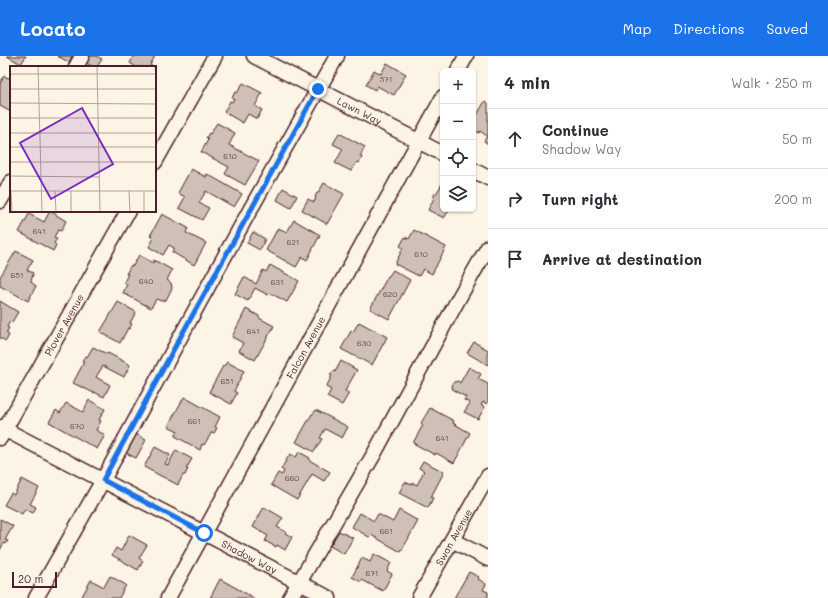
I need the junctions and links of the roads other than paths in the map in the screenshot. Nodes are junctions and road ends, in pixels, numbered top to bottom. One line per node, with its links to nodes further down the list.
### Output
1 (82, 56): 6 (street)
2 (215, 56): 12 (street)
3 (254, 56): 8 (street, Lawn Way)
4 (337, 56): 8 (street)
5 (466, 56): 7 (street)
6 (77, 66)
7 (460, 68)
8 (318, 89): 10 (street, Lawn Way); 21 (street)
9 (440, 102): 10 (street, Falcon Avenue)
10 (418, 141): 11 (street, Lawn Way); 22 (street, Falcon Avenue)
11 (440, 152)
12 (156, 160)
13 (476, 172): 14 (street)
14 (488, 178)
15 (10, 184): 16 (street)
16 (0, 201)
17 (127, 212): 19 (street, Plover Avenue)
18 (488, 247): 25 (street)
19 (2, 431): 21 (street, Shadow Way)
20 (488, 476): 23 (street, Swan Avenue)
21 (103, 480): 22 (street, Shadow Way); 26 (street)
22 (204, 533): 25 (street, Shadow Way); 27 (street, Falcon Avenue)
23 (452, 540): 24 (street); 30 (street, Swan Avenue)
24 (488, 559)
25 (299, 582): 28 (street); 29 (street, Shadow Way)
26 (36, 598)
27 (168, 598)
28 (290, 598)
29 (329, 598)
30 (420, 598)

